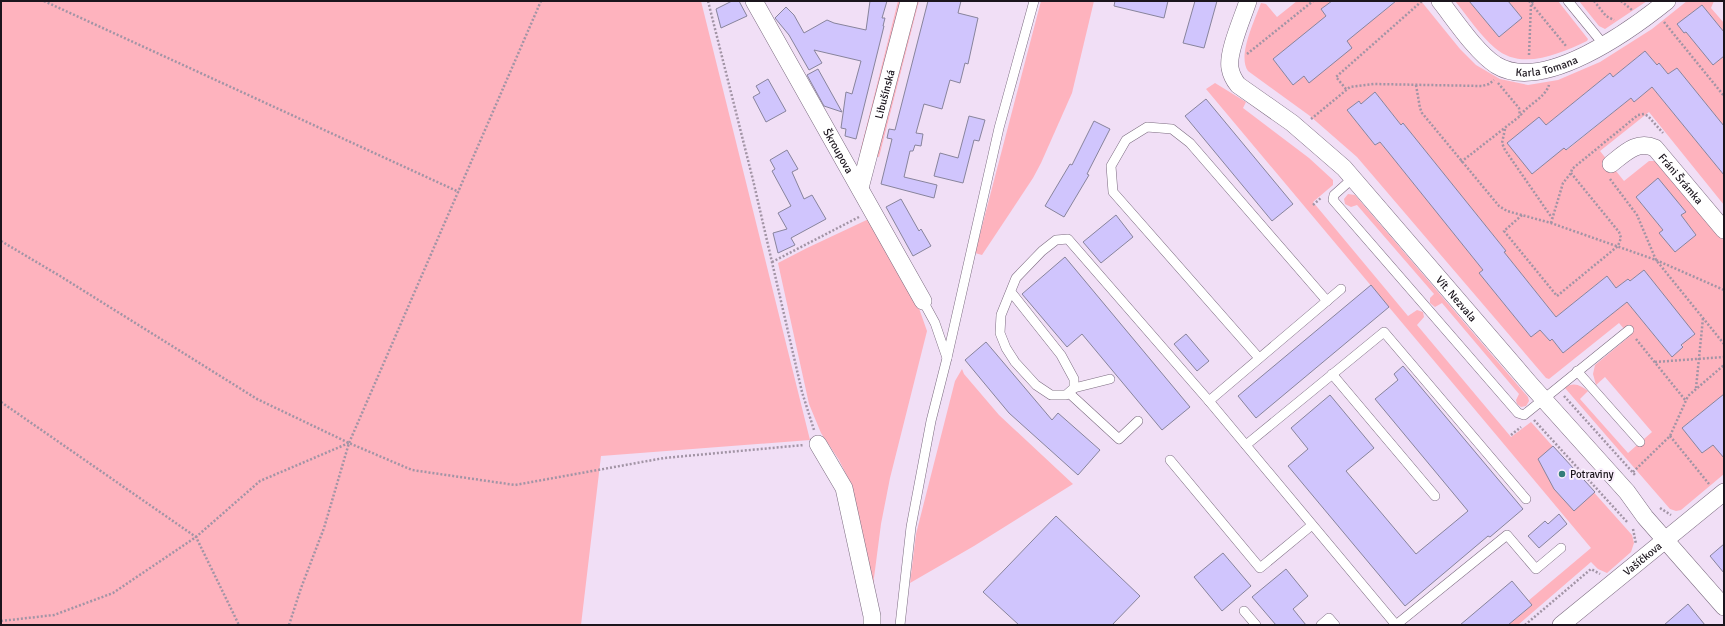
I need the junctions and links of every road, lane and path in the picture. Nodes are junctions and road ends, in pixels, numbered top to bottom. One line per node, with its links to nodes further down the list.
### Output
1 (44, 1): 37 (path)
2 (541, 1): 37 (path)
3 (708, 1): 46 (path)
4 (754, 1): 36 (street, Škroupova)
5 (909, 1): 36 (street, Libušínská)
6 (1034, 1): 55 (lane)
7 (1248, 1): 35 (street, Vít. Nezvala)
8 (1313, 1): 22 (path)
9 (1422, 1): 26 (path)
10 (1440, 1): 20 (street, Karla Tomana)
11 (1534, 1): 16 (path)
12 (1568, 1): 20 (lane)
13 (1594, 1): 19 (path)
14 (1621, 1): 17 (path)
15 (1667, 1): 20 (street, Karla Tomana)
16 (1530, 2): 21 (path); 23 (path)
17 (1635, 12)
18 (1662, 19): 27 (path)
19 (1620, 23)
20 (1604, 45)
21 (1570, 51)
22 (1241, 59)
23 (1529, 62)
24 (1416, 85): 26 (path); 28 (path); 32 (path)
25 (1549, 85): 28 (path)
26 (1346, 89): 29 (path)
27 (1724, 96)
28 (1520, 116): 30 (path)
29 (1315, 124)
30 (1506, 127): 32 (path); 40 (path)
31 (1594, 160): 34 (path)
32 (1461, 162): 39 (path)
33 (1610, 171): 42 (street, Fráni Šrámka); 45 (path)
34 (1571, 173): 40 (path); 44 (path)
35 (1353, 178): 67 (street, Vít. Nezvala); 67 (lane)
36 (860, 188): 38 (street, Škroupova)
37 (459, 192): 77 (path)
38 (873, 210): 46 (path); 50 (street, Škroupova)
39 (1522, 215): 41 (path); 44 (path)
40 (1553, 218): 41 (path)
41 (1551, 223): 44 (path)
42 (1724, 230)
43 (1, 241): 77 (path)
44 (1618, 246): 45 (path)
45 (1656, 260): 48 (path); 52 (path)
46 (772, 262): 78 (path)
47 (1341, 289): 51 (lane)
48 (1724, 290)
49 (1011, 292): 66 (lane); 66 (lane); 68 (lane)
50 (923, 301): 55 (lane)
51 (1327, 301): 56 (lane); 56 (lane)
52 (1703, 317): 54 (path); 58 (path)
53 (1629, 330): 59 (path); 61 (lane)
54 (1724, 344)
55 (947, 358): 100 (lane)
56 (1259, 358): 68 (lane)
57 (1724, 358): 58 (path)
58 (1699, 359): 59 (path); 65 (path)
59 (1655, 362): 69 (path)
60 (1724, 365): 65 (path)
61 (1577, 371): 64 (lane); 76 (lane)
62 (1332, 374): 79 (lane); 84 (lane); 85 (lane)
63 (1110, 379): 66 (lane)
64 (1557, 387): 67 (lane); 81 (path)
65 (1696, 388): 69 (path)
66 (1071, 390): 72 (lane)
67 (1543, 399): 90 (street, Vít. Nezvala)
68 (1209, 401): 79 (lane)
69 (1686, 401): 75 (path)
70 (1, 402): 89 (path)
71 (1530, 419): 92 (path)
72 (1138, 421)
73 (1526, 423): 74 (path)
74 (1511, 435)
75 (1670, 436): 81 (path); 83 (path)
76 (1640, 442)
77 (349, 443): 78 (path); 89 (path); 98 (path)
78 (818, 444): 99 (street)
79 (1246, 445): 88 (lane)
80 (1170, 460): 88 (lane)
81 (1633, 472): 82 (path)
82 (1637, 478)
83 (1718, 490): 90 (street, Vašíčkova)
84 (1435, 496)
85 (1526, 499)
86 (1658, 506): 87 (path)
87 (1674, 515)
88 (1312, 525): 104 (lane)
89 (196, 537): 96 (path); 97 (path)
90 (1666, 540): 94 (street, Vít. Nezvala); 106 (street, Vašíčkova)
91 (1560, 548): 104 (lane)
92 (1635, 549)
93 (1602, 574): 105 (path)
94 (1724, 607)
95 (1244, 611): 101 (lane)
96 (1, 621)
97 (239, 625)
98 (289, 625)
99 (872, 625)
100 (900, 625)
101 (1256, 625)
102 (1321, 625): 103 (lane)
103 (1335, 625)
104 (1396, 625)
105 (1525, 625)
106 (1561, 625)

